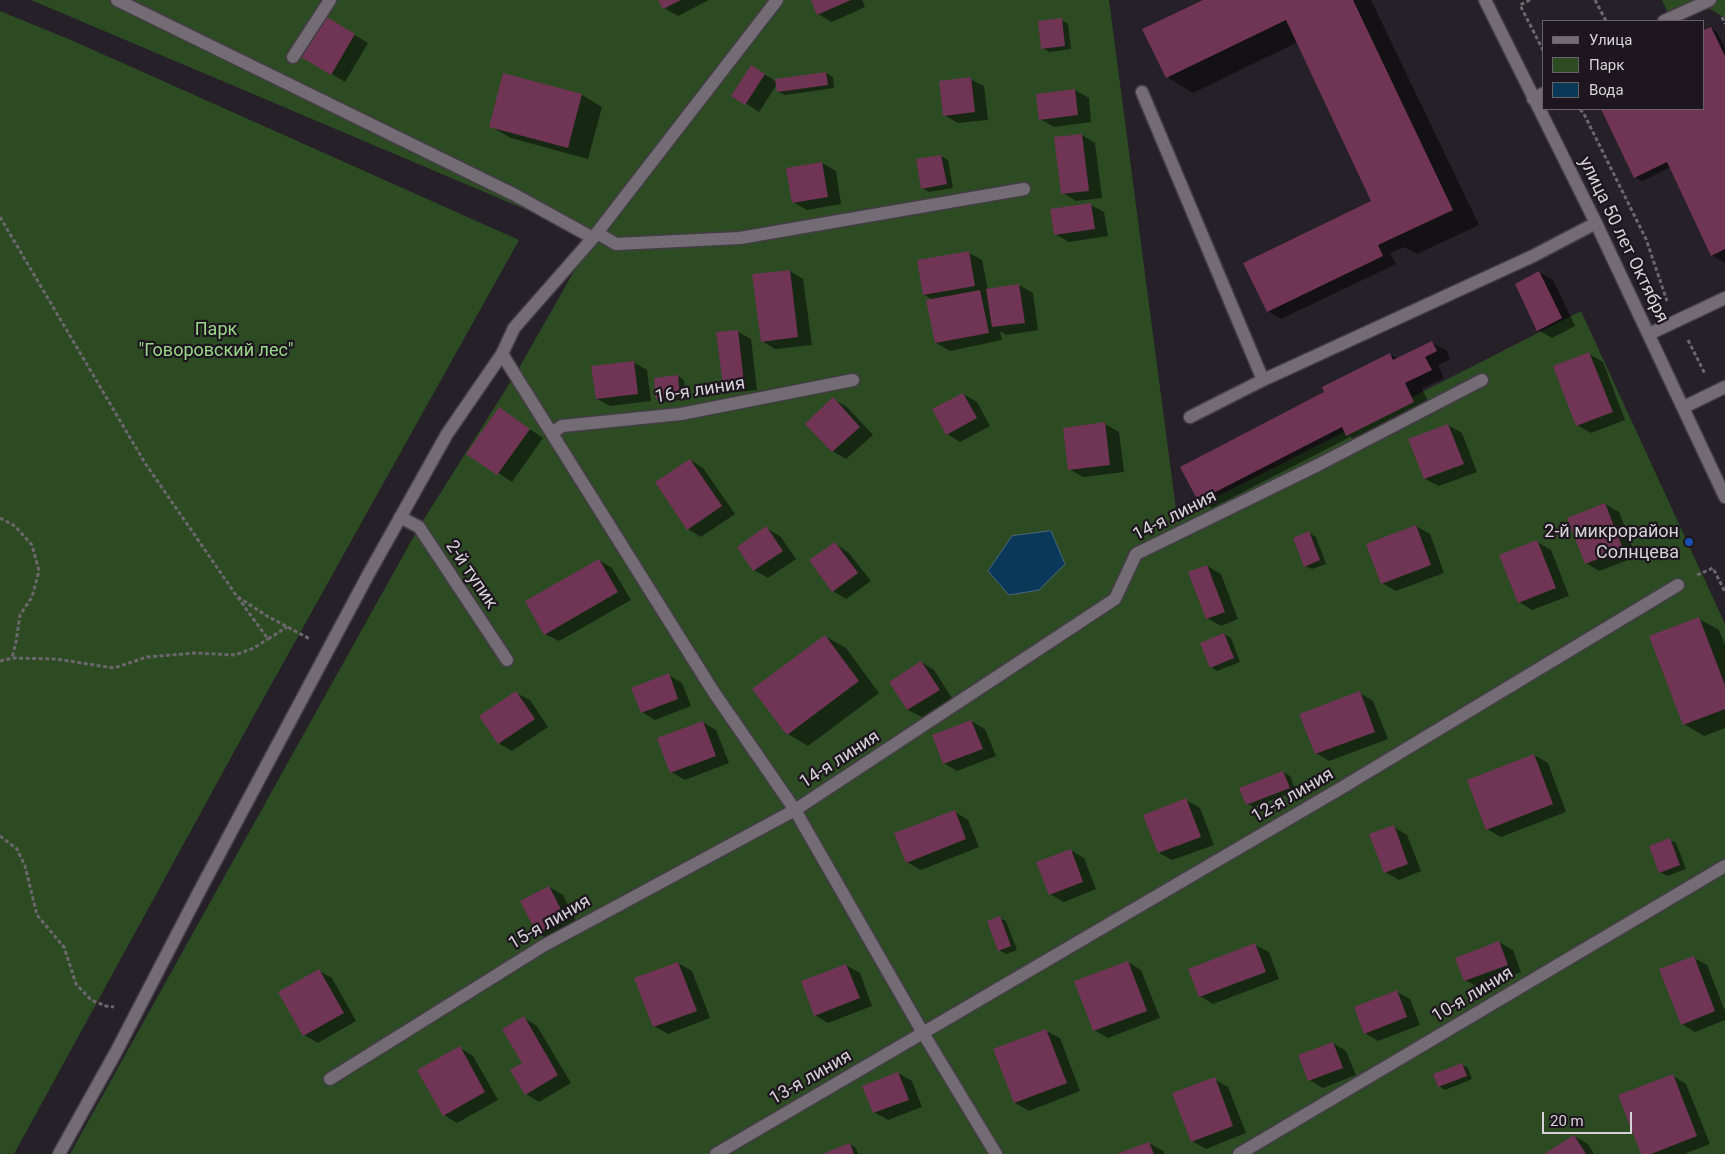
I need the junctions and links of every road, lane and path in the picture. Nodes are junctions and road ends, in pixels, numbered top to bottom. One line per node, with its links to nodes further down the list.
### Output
1 (117, 0): 19 (street)
2 (330, 0): 11 (street)
3 (777, 0): 19 (street)
4 (1485, 0): 13 (street, улица 50 лет Октября)
5 (1530, 0): 10 (path)
6 (1595, 0): 8 (path)
7 (1710, 0): 9 (street)
8 (1605, 20)
9 (1666, 20)
10 (1542, 48)
11 (293, 57)
12 (1142, 92): 25 (street)
13 (1538, 96)
14 (1544, 110): 18 (street, улица 50 лет Октября)
15 (1581, 110): 21 (path)
16 (1024, 189): 19 (street)
17 (0, 217): 37 (path)
18 (1596, 223): 22 (street, улица 50 лет Октября); 25 (street)
19 (595, 235): 23 (street)
20 (1725, 298): 21 (street)
21 (1678, 321): 22 (street); 27 (path)
22 (1649, 334): 28 (street, улица 50 лет Октября)
23 (502, 354): 30 (street); 32 (street)
24 (854, 380): 30 (street, 16-я линия)
25 (1263, 380): 29 (street)
26 (1482, 380): 44 (street, 14-я линия)
27 (1719, 389): 28 (street)
28 (1684, 408): 31 (street, улица 50 лет Октября)
29 (1190, 416)
30 (552, 433): 44 (street)
31 (1725, 497)
32 (400, 517): 40 (street); 42 (street, 2-й тупик)
33 (0, 518): 41 (path)
34 (1713, 568): 36 (path)
35 (1678, 586): 48 (street, 12-я линия)
36 (1725, 592)
37 (236, 595): 38 (path); 39 (path)
38 (287, 627): 39 (path); 40 (path)
39 (268, 639): 41 (path)
40 (329, 649): 50 (street)
41 (12, 658): 43 (path)
42 (507, 660)
43 (0, 661)
44 (795, 810): 48 (street); 49 (street, 15-я линия)
45 (0, 836): 47 (path)
46 (1725, 866): 53 (street, 10-я линия)
47 (106, 1006)
48 (923, 1033): 51 (street, 13-я линия); 52 (street)
49 (330, 1079)
50 (59, 1154)
51 (716, 1154)
52 (996, 1154)
53 (1239, 1154)

